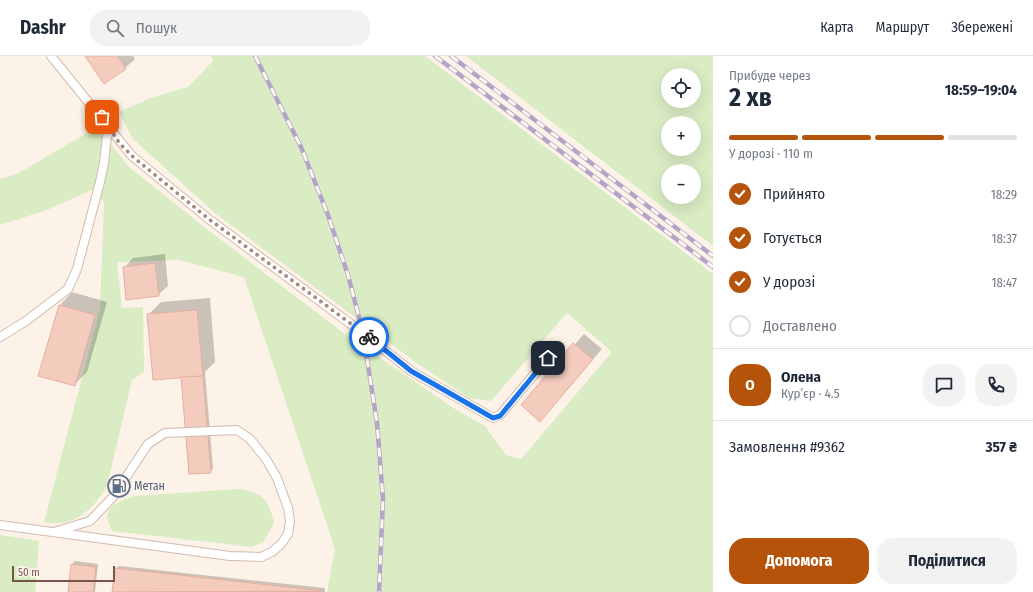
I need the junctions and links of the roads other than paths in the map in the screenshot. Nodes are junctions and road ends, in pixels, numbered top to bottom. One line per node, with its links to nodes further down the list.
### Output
1 (51, 56): 2 (lane)
2 (108, 126): 3 (lane); 4 (lane)
3 (0, 337)
4 (548, 358)
5 (0, 525): 6 (lane)
6 (54, 532): 6 (lane)

